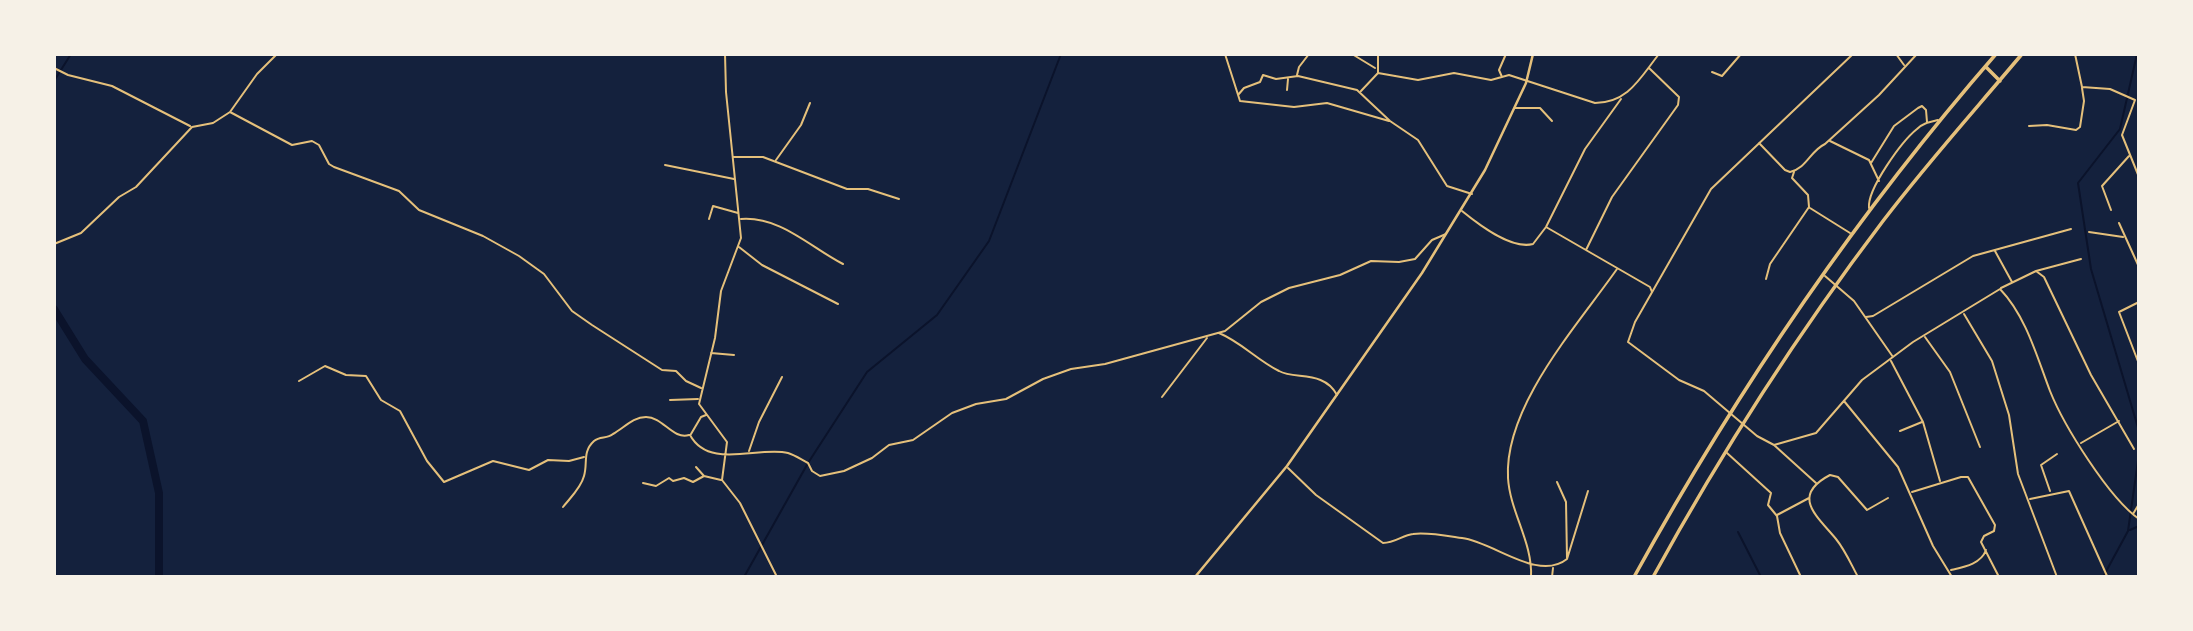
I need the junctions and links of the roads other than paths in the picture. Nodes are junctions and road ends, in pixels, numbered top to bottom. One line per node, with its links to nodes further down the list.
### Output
1 (277, 54): 37 (street)
2 (726, 54): 47 (street)
3 (1224, 54): 33 (street)
4 (1309, 54): 24 (street)
5 (1352, 54): 21 (street)
6 (1378, 54): 21 (street)
7 (1506, 54): 26 (street)
8 (1533, 54): 28 (street)
9 (1659, 54): 18 (street)
10 (1741, 54): 22 (street)
11 (1853, 54): 45 (street)
12 (1896, 54): 17 (street)
13 (1917, 54): 17 (street)
14 (1996, 54): 19 (highway)
15 (2022, 54): 27 (highway)
16 (2075, 54): 29 (street)
17 (1905, 66): 44 (street)
18 (1648, 67): 32 (street); 75 (street)
19 (1986, 67): 27 (highway); 38 (highway)
20 (54, 68): 43 (street)
21 (1376, 68): 23 (street)
22 (1712, 72)
23 (1378, 73): 26 (street); 31 (street)
24 (1298, 76): 25 (street); 31 (street)
25 (1288, 78): 30 (street); 33 (street)
26 (1502, 78): 28 (street)
27 (2000, 81): 86 (highway)
28 (1526, 83): 32 (street); 36 (street)
29 (2082, 87): 34 (street); 42 (street)
30 (1287, 90)
31 (1360, 92): 39 (street)
32 (1627, 93): 67 (street)
33 (1238, 95): 39 (street)
34 (2137, 101): 46 (street)
35 (810, 103): 48 (street)
36 (1514, 108): 40 (street); 57 (street)
37 (230, 112): 43 (street); 103 (street)
38 (1940, 120): 41 (street); 60 (highway)
39 (1390, 121): 57 (street)
40 (1552, 121)
41 (1927, 122): 49 (street); 53 (street)
42 (2029, 126)
43 (192, 127): 73 (street)
44 (1830, 140): 49 (street); 52 (street)
45 (1759, 143): 52 (street); 85 (street)
46 (2129, 156): 54 (street); 61 (street)
47 (733, 157): 48 (street); 55 (street)
48 (775, 161): 58 (street)
49 (1871, 163): 51 (street)
50 (665, 165): 55 (street)
51 (1876, 171): 53 (street); 56 (street)
52 (1795, 172): 59 (street)
53 (1884, 174): 56 (street)
54 (2139, 177)
55 (735, 180): 63 (street)
56 (1879, 181): 60 (street)
57 (1472, 194): 62 (street)
58 (899, 199)
59 (1809, 207): 71 (street); 83 (street)
60 (1869, 208): 71 (highway)
61 (2111, 210)
62 (1461, 211): 67 (street); 70 (street)
63 (739, 213): 64 (street); 65 (street)
64 (709, 219)
65 (740, 220): 74 (street); 78 (street)
66 (2119, 223): 72 (street)
67 (1546, 227): 75 (street)
68 (2071, 229): 76 (street)
69 (2089, 232): 72 (street)
70 (1447, 234): 94 (street); 104 (street)
71 (1850, 234): 82 (highway)
72 (2124, 237): 79 (street)
73 (54, 244)
74 (738, 246): 91 (street); 97 (street)
75 (1586, 250): 80 (street)
76 (1994, 250): 84 (street); 93 (street)
77 (2081, 259): 81 (street)
78 (843, 264)
79 (2139, 267)
80 (1617, 269): 87 (street); 146 (street)
81 (2036, 271): 84 (street); 111 (street)
82 (1822, 274): 86 (street); 109 (highway)
83 (1766, 279)
84 (2012, 282): 88 (street)
85 (1657, 285): 87 (street); 89 (street)
86 (1836, 285): 93 (street); 113 (highway)
87 (1650, 287): 89 (street)
88 (2000, 289): 92 (street); 116 (street)
89 (1653, 293): 109 (street)
90 (2139, 302): 100 (street)
91 (838, 304)
92 (1963, 313): 95 (street); 138 (street)
93 (1866, 317): 99 (street)
94 (1218, 332): 96 (street); 104 (street)
95 (1924, 336): 99 (street); 118 (street)
96 (1207, 337): 105 (street); 120 (street)
97 (710, 353): 98 (street); 103 (street)
98 (734, 355)
99 (1892, 359): 108 (street); 112 (street)
100 (2139, 364)
101 (782, 377): 120 (street)
102 (299, 381): 124 (street)
103 (701, 388): 106 (street)
104 (1337, 396): 125 (street)
105 (1162, 397)
106 (699, 399): 107 (street); 110 (street)
107 (670, 400)
108 (1844, 400): 117 (street); 134 (street)
109 (1731, 413): 113 (street); 154 (highway)
110 (706, 415): 115 (street); 123 (street)
111 (2119, 421): 116 (street); 119 (street)
112 (1923, 422): 114 (street); 130 (street)
113 (1743, 424): 117 (street); 121 (highway)
114 (1900, 431)
115 (690, 435): 123 (street); 124 (street)
116 (2080, 443): 141 (street)
117 (1774, 445): 132 (street)
118 (1980, 447)
119 (2134, 449)
120 (749, 451): 123 (street)
121 (1726, 452): 142 (street); 155 (highway)
122 (2057, 454): 135 (street)
123 (727, 455): 128 (street)
124 (584, 457): 140 (street)
125 (1287, 466): 146 (street); 151 (street)
126 (696, 467): 127 (street)
127 (704, 477): 128 (street); 131 (street)
128 (722, 480): 150 (street)
129 (1557, 482): 145 (street)
130 (1940, 482): 134 (street); 144 (street)
131 (643, 483)
132 (1816, 484): 136 (street); 137 (street)
133 (1588, 491): 145 (street)
134 (1911, 492): 148 (street)
135 (2050, 492): 138 (street); 149 (street)
136 (1809, 498): 142 (street); 157 (street)
137 (1888, 498)
138 (2029, 499): 160 (street)
139 (2139, 504): 141 (street)
140 (563, 507)
141 (2132, 515): 143 (street)
142 (1777, 516): 156 (street)
143 (2139, 519)
144 (1986, 548): 148 (street); 159 (street)
145 (1567, 559): 147 (street)
146 (1531, 566): 147 (street); 152 (street)
147 (1553, 567): 153 (street)
148 (1949, 571): 158 (street)
149 (2107, 576)
150 (777, 577)
151 (1195, 577)
152 (1531, 577)
153 (1552, 577)
154 (1634, 577)
155 (1653, 577)
156 (1801, 577)
157 (1858, 577)
158 (1952, 577)
159 (1999, 577)
160 (2057, 577)

